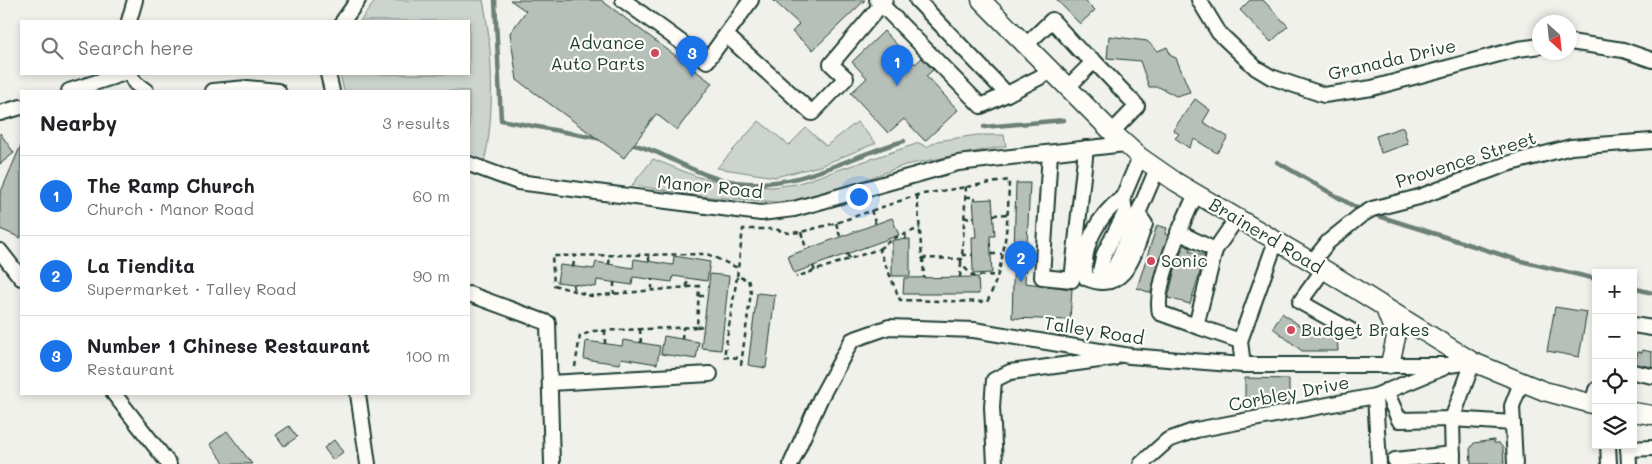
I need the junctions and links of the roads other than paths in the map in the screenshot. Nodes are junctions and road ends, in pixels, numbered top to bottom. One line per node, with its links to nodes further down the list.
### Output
1 (135, 0): 9 (street)
2 (358, 0): 10 (street)
3 (623, 0): 11 (street)
4 (751, 0): 11 (street)
5 (917, 0): 27 (street)
6 (980, 0): 13 (main road, Brainerd Road)
7 (1199, 0): 14 (street, Granada Drive)
8 (881, 1): 11 (street); 27 (street)
9 (129, 20)
10 (343, 20)
11 (726, 35)
12 (1577, 43): 15 (street)
13 (1026, 45): 16 (street); 17 (main road, Brainerd Road)
14 (1532, 47)
15 (1652, 60)
16 (1094, 61): 21 (street); 30 (street)
17 (1052, 72): 21 (main road, Brainerd Road); 27 (street)
18 (119, 75): 22 (street)
19 (131, 75): 23 (street)
20 (328, 75): 26 (street)
21 (1068, 87): 30 (main road, Brainerd Road)
22 (72, 90)
23 (145, 90)
24 (224, 90): 25 (street)
25 (268, 90)
26 (332, 90)
27 (1007, 94)
28 (20, 107): 29 (street)
29 (0, 114)
30 (1118, 138): 32 (street, Manor Road); 34 (main road, Brainerd Road)
31 (1652, 141): 44 (street, Provence Street)
32 (1086, 148): 33 (street, Manor Road); 33 (street)
33 (1050, 153): 35 (street, Manor Road)
34 (1140, 157): 36 (main road, Brainerd Road); 38 (street)
35 (470, 164)
36 (1157, 169): 37 (main road, Brainerd Road); 46 (street)
37 (1196, 194): 39 (main road, Brainerd Road); 40 (street)
38 (1123, 197): 46 (street); 46 (street)
39 (1238, 218): 41 (main road, Brainerd Road); 42 (street)
40 (1178, 232): 42 (street); 49 (street)
41 (1276, 241): 44 (main road, Brainerd Road); 53 (street)
42 (1216, 250): 49 (street)
43 (0, 251): 45 (street)
44 (1318, 266): 48 (main road, Brainerd Road); 52 (street, Provence Street)
45 (20, 277)
46 (1109, 281)
47 (470, 294): 62 (street)
48 (1384, 306): 55 (main road, Brainerd Road); 56 (main road)
49 (1196, 326): 53 (street)
50 (1637, 326): 51 (street)
51 (1652, 328)
52 (1352, 331)
53 (1240, 341): 57 (street)
54 (1130, 356): 57 (street, Talley Road); 81 (street, Talley Road); 82 (street)
55 (1472, 362): 58 (street, Talley Road); 63 (main road, Brainerd Road); 70 (street)
56 (1390, 364): 57 (street, Talley Road); 58 (street, Talley Road)
57 (1243, 365)
58 (1448, 366): 64 (street, Corbley Drive)
59 (1637, 373): 61 (street)
60 (710, 374): 62 (street)
61 (1652, 376)
62 (550, 383): 80 (street)
63 (1521, 383): 67 (main road, Brainerd Road); 71 (street)
64 (1381, 394): 70 (street); 83 (street, Corbley Drive); 84 (street)
65 (115, 395): 78 (street)
66 (358, 395): 79 (street)
67 (1592, 400)
68 (1637, 413): 69 (main road)
69 (1652, 415)
70 (1452, 419): 71 (street); 76 (street)
71 (1513, 423): 85 (street)
72 (1637, 447): 73 (street)
73 (1652, 448)
74 (1608, 449): 86 (street)
75 (1628, 449): 87 (street)
76 (1453, 459): 77 (street)
77 (1395, 460)
78 (169, 464)
79 (368, 464)
80 (552, 464)
81 (791, 464)
82 (995, 464)
83 (1141, 464)
84 (1380, 464)
85 (1515, 464)
86 (1608, 464)
87 (1629, 464)

